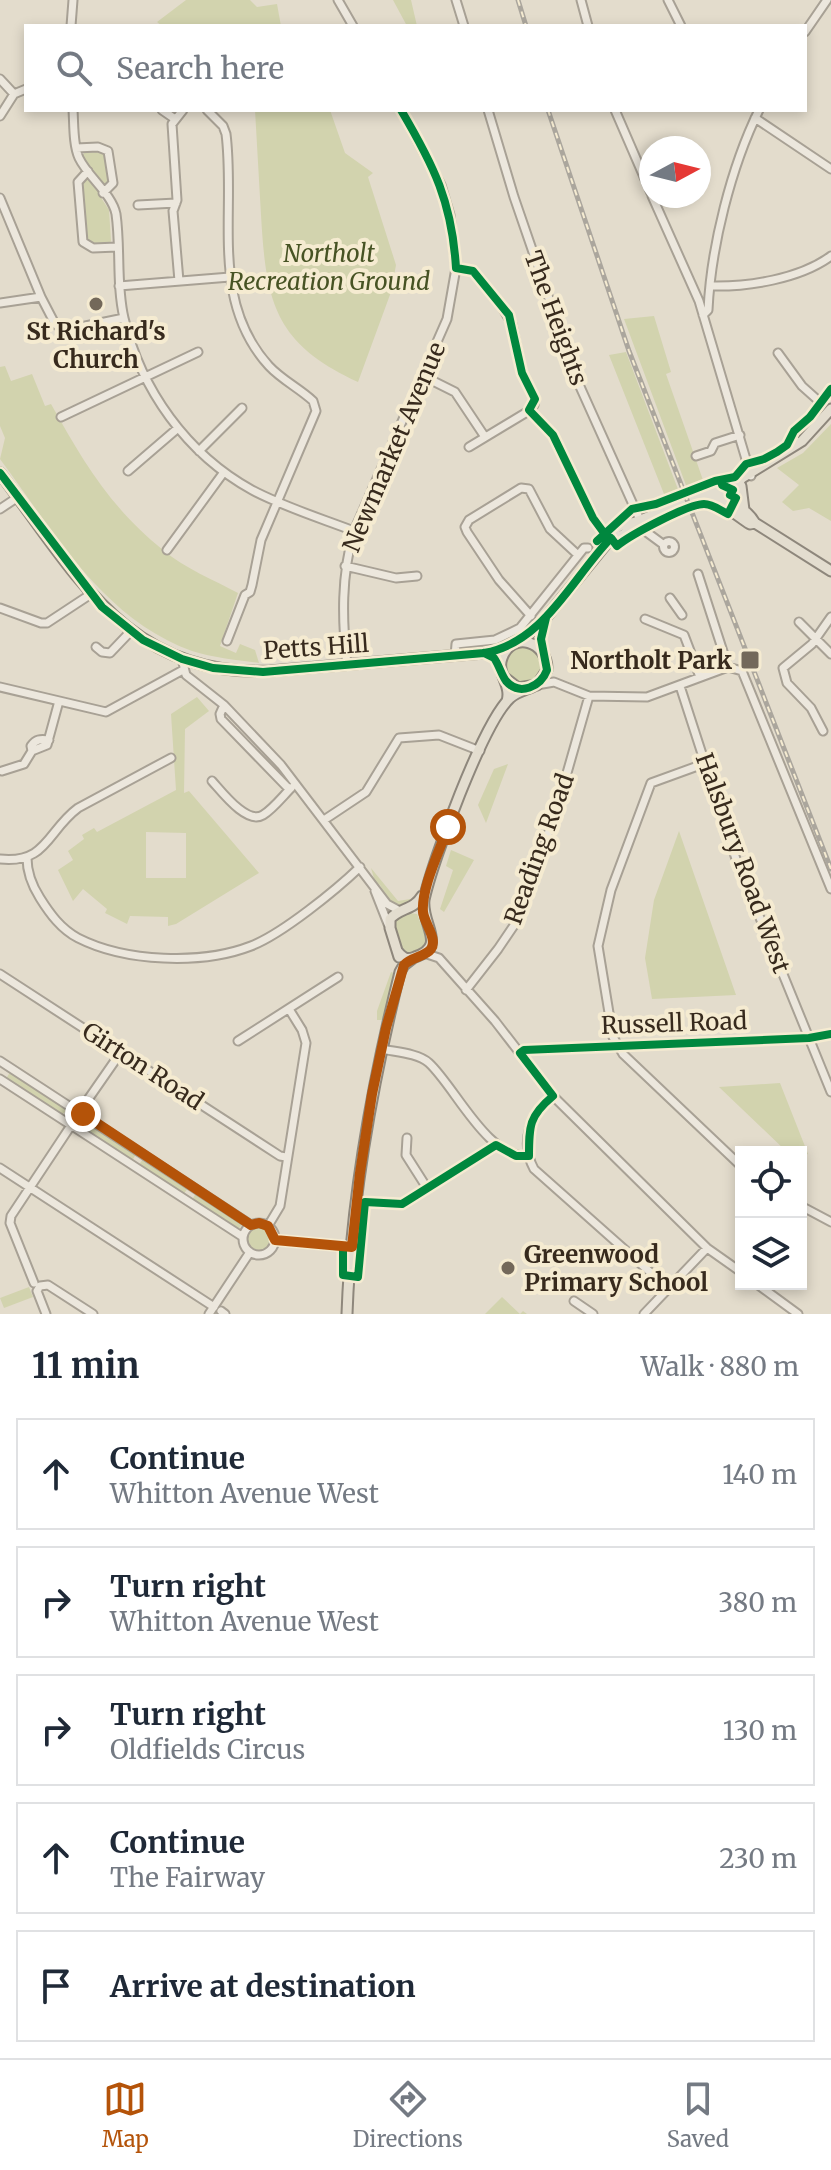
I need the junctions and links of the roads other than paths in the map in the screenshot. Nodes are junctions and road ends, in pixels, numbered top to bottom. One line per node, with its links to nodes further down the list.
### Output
1 (73, 0): 7 (street)
2 (338, 0): 8 (street)
3 (456, 0): 9 (street)
4 (581, 0): 10 (street)
5 (668, 0): 11 (street)
6 (827, 0): 12 (street)
7 (71, 24)
8 (352, 24)
9 (463, 24)
10 (587, 24)
11 (680, 24)
12 (807, 29)
13 (0, 79): 15 (street)
14 (24, 90): 15 (street)
15 (14, 94): 24 (street)
16 (73, 112): 26 (street)
17 (165, 112): 25 (street)
18 (181, 112): 25 (street)
19 (209, 112): 39 (street)
20 (402, 112): 38 (street, Newmarket Avenue)
21 (489, 112): 76 (street, The Heights)
22 (616, 112): 27 (street)
23 (757, 114): 28 (street); 42 (street)
24 (0, 116)
25 (175, 119): 32 (street)
26 (76, 148): 29 (street); 30 (street)
27 (639, 165)
28 (831, 169)
29 (88, 171): 30 (street); 36 (street)
30 (103, 193): 36 (street)
31 (0, 198): 35 (street)
32 (175, 204): 33 (street); 41 (street)
33 (138, 205)
34 (658, 208): 40 (street)
35 (2, 209): 44 (street)
36 (117, 247): 43 (street)
37 (831, 256): 42 (street)
38 (456, 268): 50 (street, Newmarket Avenue); 59 (street)
39 (230, 277): 41 (street); 71 (street)
40 (690, 280): 42 (street); 46 (street)
41 (179, 281): 43 (street)
42 (710, 283): 46 (street)
43 (119, 286): 47 (street)
44 (41, 297): 45 (street); 47 (street)
45 (0, 303)
46 (703, 315): 58 (street)
47 (124, 318): 51 (street)
48 (198, 352): 51 (street)
49 (778, 353): 53 (street)
50 (423, 376): 59 (street); 78 (street, Newmarket Avenue)
51 (145, 377): 56 (street); 57 (street)
52 (831, 389): 53 (street)
53 (821, 403): 60 (street)
54 (242, 408): 62 (street)
55 (831, 409): 60 (main road)
56 (61, 417)
57 (178, 428): 62 (street); 65 (street)
58 (740, 435): 63 (street); 64 (street)
59 (485, 437): 61 (street)
60 (797, 444): 64 (main road)
61 (469, 447)
62 (199, 451): 66 (street)
63 (696, 456)
64 (756, 470): 68 (main road)
65 (128, 471)
66 (224, 472): 71 (street); 81 (street)
67 (0, 473): 70 (main road, Petts Hill)
68 (740, 484): 69 (main road); 72 (main road); 75 (main road)
69 (698, 492): 72 (main road); 73 (main road)
70 (18, 497): 74 (street); 87 (main road, Petts Hill)
71 (278, 502): 78 (street); 98 (street)
72 (725, 503): 73 (main road); 75 (main road); 77 (main road)
73 (678, 505): 76 (main road, Petts Hill)
74 (0, 509)
75 (745, 512): 77 (main road)
76 (637, 521): 79 (street); 90 (main road, Petts Hill)
77 (755, 523): 84 (main road)
78 (354, 531): 83 (street, Newmarket Avenue)
79 (664, 545)
80 (588, 548): 82 (street, Petts Hill)
81 (167, 550)
82 (578, 555): 91 (street, Petts Hill); 91 (street)
83 (345, 566): 86 (street); 106 (street, Newmarket Avenue)
84 (831, 571)
85 (698, 574): 107 (street)
86 (417, 576)
87 (91, 594): 89 (street); 96 (main road, Petts Hill)
88 (670, 598): 95 (street)
89 (0, 608)
90 (549, 613): 99 (main road, Petts Hill); 104 (main road)
91 (531, 616): 103 (street, Petts Hill)
92 (831, 617): 97 (street)
93 (645, 619): 95 (street)
94 (799, 622): 97 (street)
95 (667, 626): 109 (street)
96 (131, 631): 100 (street); 105 (main road, Petts Hill)
97 (817, 638): 102 (street); 117 (street)
98 (227, 641)
99 (513, 644): 101 (main road, Petts Hill); 104 (main road); 108 (main road)
100 (96, 647)
101 (484, 653): 103 (main road, Petts Hill); 108 (main road)
102 (831, 654)
103 (455, 656): 106 (main road, Petts Hill)
104 (546, 656): 110 (street); 111 (main road)
105 (182, 665): 106 (main road, Petts Hill); 115 (street); 123 (street)
106 (347, 665)
107 (731, 667): 109 (street); 130 (street)
108 (502, 674): 111 (main road); 116 (main road)
109 (700, 677): 112 (street)
110 (563, 685): 111 (street); 114 (street)
111 (534, 686): 116 (main road)
112 (680, 686): 114 (street); 120 (street, Halsbury Road West)
113 (0, 687): 115 (street)
114 (589, 696): 142 (street, Reading Road)
115 (59, 701): 121 (street)
116 (505, 703): 118 (main road)
117 (823, 731)
118 (480, 751): 124 (street); 128 (main road)
119 (171, 758): 125 (street)
120 (706, 763): 145 (street, Halsbury Road West); 147 (street)
121 (2, 771)
122 (212, 781): 123 (street)
123 (292, 786): 124 (street)
124 (324, 820): 127 (street)
125 (27, 858): 126 (street); 127 (street)
126 (0, 859)
127 (360, 867): 129 (street)
128 (428, 883): 131 (main road); 132 (main road)
129 (372, 885): 131 (street); 133 (street)
130 (831, 889)
131 (406, 910): 132 (main road); 133 (main road)
132 (423, 915): 134 (main road)
133 (390, 928): 135 (main road)
134 (432, 939): 136 (main road); 138 (street)
135 (396, 947): 137 (main road); 139 (main road)
136 (424, 953): 137 (main road); 138 (street)
137 (413, 958): 139 (main road)
138 (441, 961): 142 (street)
139 (400, 972): 148 (main road)
140 (0, 974): 149 (street, Girton Road)
141 (338, 977): 143 (street)
142 (466, 990): 150 (street)
143 (289, 1009): 146 (street); 160 (street)
144 (831, 1034): 145 (street, Russell Road)
145 (809, 1038): 147 (street, Russell Road); 153 (street, Halsbury Road West)
146 (238, 1041)
147 (618, 1045): 150 (street, Russell Road); 161 (street)
148 (382, 1049): 158 (street); 165 (main road)
149 (121, 1052): 155 (street); 160 (street, Girton Road)
150 (520, 1053): 154 (street)
151 (0, 1061): 155 (street)
152 (0, 1079): 156 (street)
153 (831, 1092)
154 (553, 1096): 159 (street); 173 (street)
155 (80, 1113): 156 (street); 156 (street); 168 (street)
156 (71, 1126): 163 (street); 170 (street)
157 (407, 1138): 164 (street)
158 (496, 1145): 159 (street); 164 (street)
159 (529, 1156): 177 (street)
160 (286, 1157): 169 (street)
161 (735, 1160)
162 (0, 1168): 163 (street)
163 (31, 1188): 176 (street); 180 (street)
164 (427, 1188): 165 (street)
165 (356, 1201): 172 (main road)
166 (807, 1209): 167 (street)
167 (831, 1222)
168 (251, 1225): 169 (street); 170 (street)
169 (268, 1226): 171 (street)
170 (243, 1237): 174 (street)
171 (275, 1240): 172 (street); 174 (street)
172 (352, 1247): 183 (main road)
173 (707, 1248): 175 (street); 177 (street)
174 (250, 1252): 180 (street)
175 (735, 1268)
176 (37, 1284): 181 (street); 182 (street)
177 (668, 1288): 185 (street)
178 (765, 1290): 186 (street)
179 (574, 1301): 184 (street)
180 (217, 1312)
181 (46, 1314)
182 (93, 1314)
183 (347, 1314)
184 (593, 1314)
185 (645, 1314)
186 (798, 1314)

